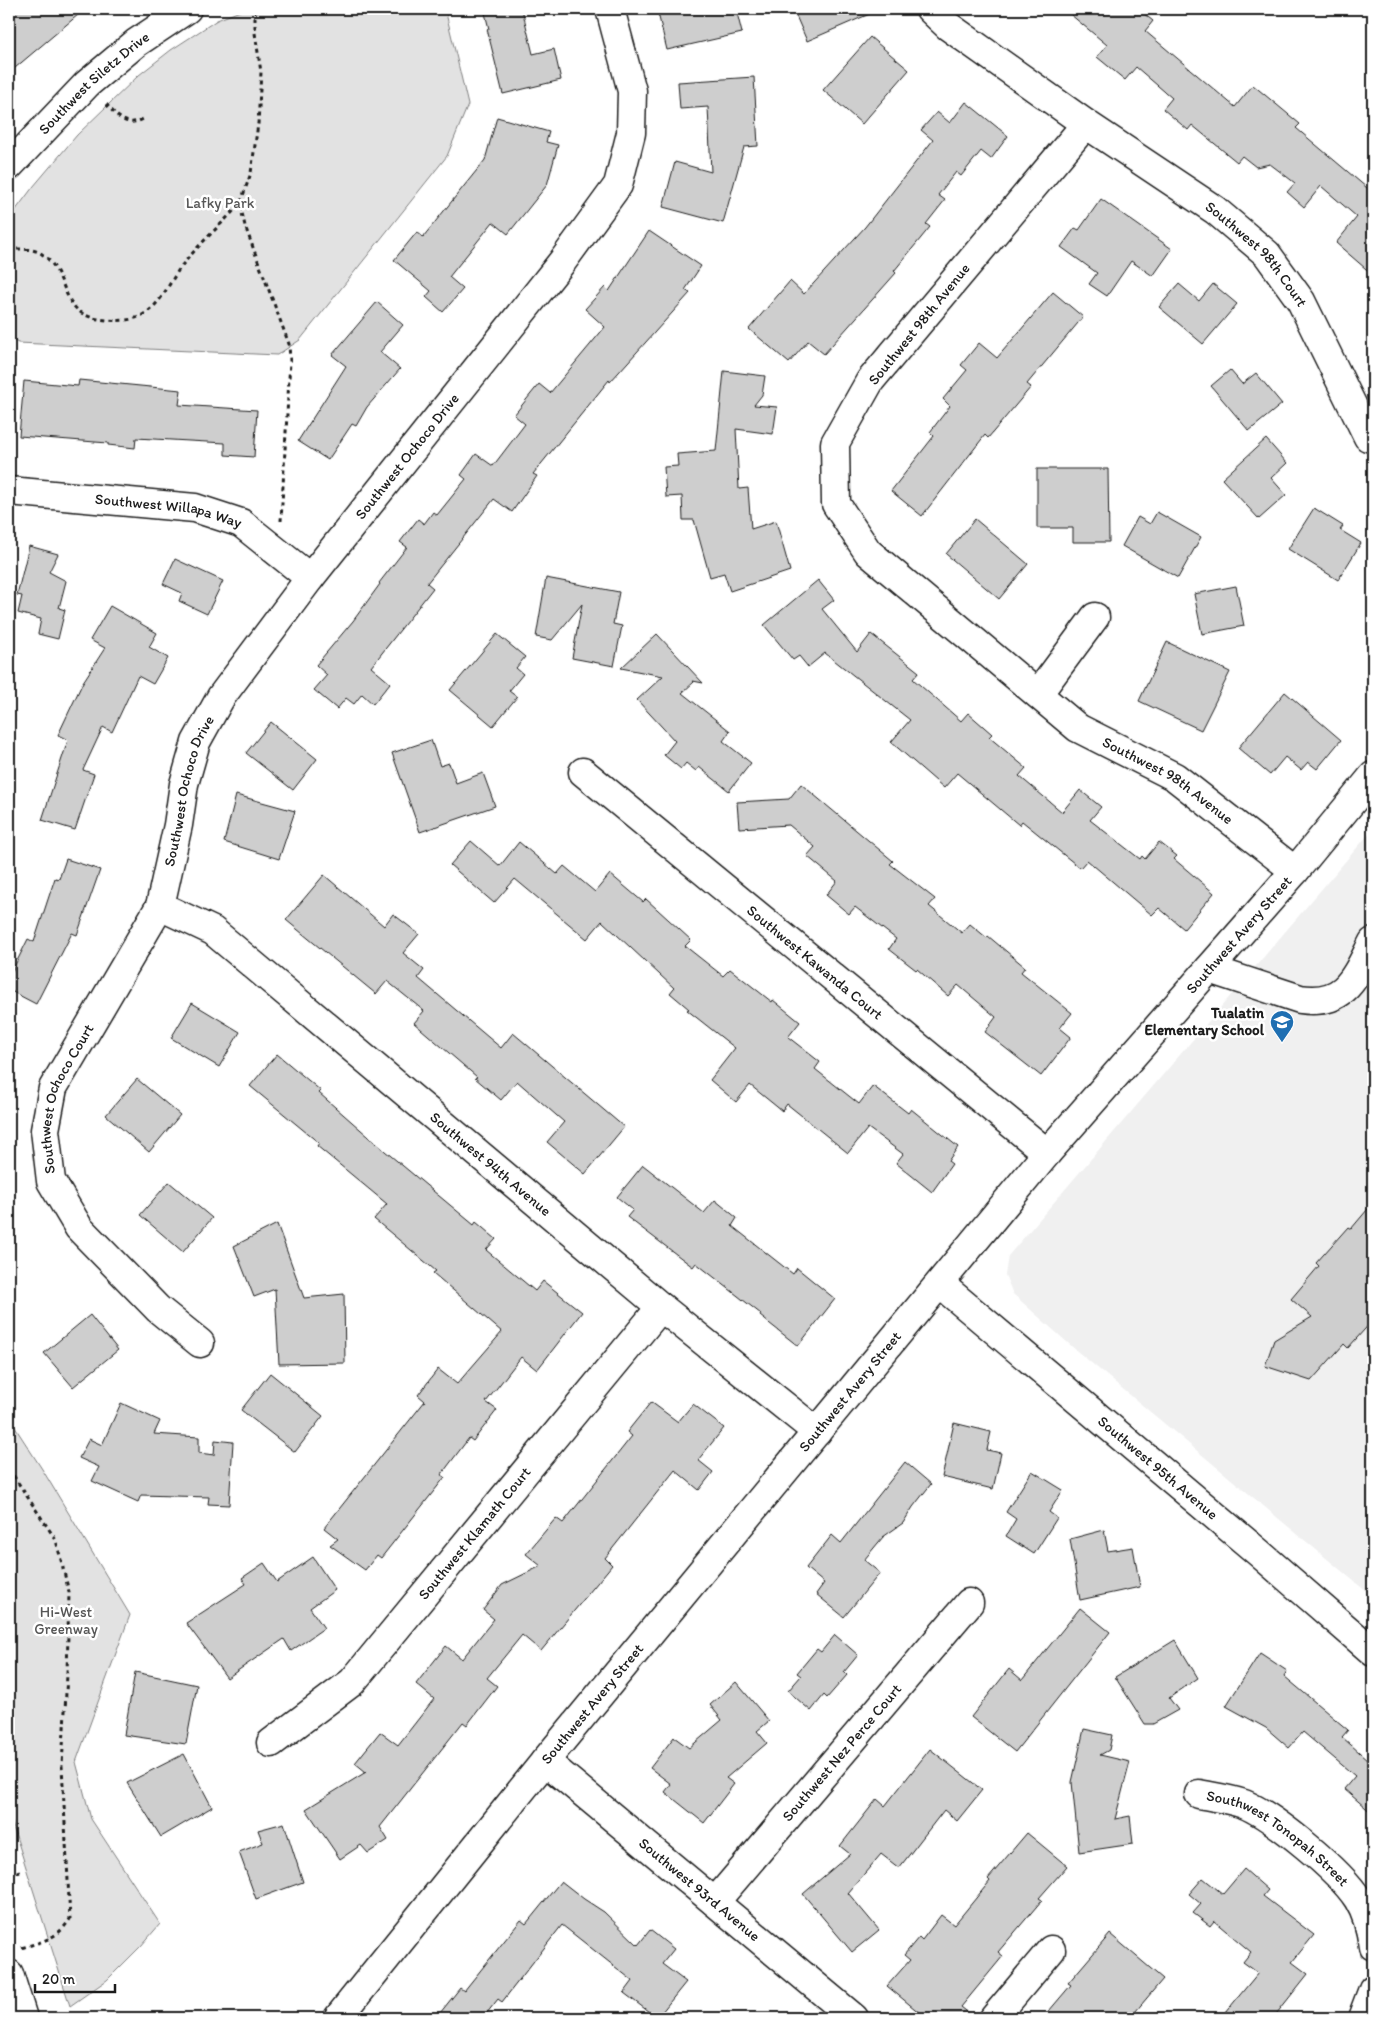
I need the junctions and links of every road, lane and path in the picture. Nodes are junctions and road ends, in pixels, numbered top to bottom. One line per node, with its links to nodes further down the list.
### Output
1 (187, 9): 5 (street, Southwest Siletz Drive)
2 (255, 9): 9 (path)
3 (610, 9): 14 (street, Southwest Ochoco Drive)
4 (930, 9): 7 (street)
5 (87, 84): 6 (path); 8 (street, Southwest Siletz Drive)
6 (142, 119)
7 (1086, 124): 11 (street, Southwest 98th Court); 16 (street, Southwest 98th Avenue)
8 (9, 166)
9 (240, 204): 10 (path); 13 (path)
10 (9, 249)
11 (1368, 437)
12 (9, 492): 13 (street, Southwest Willapa Way)
13 (269, 544): 14 (street, Southwest Willapa Way)
14 (310, 578): 20 (street, Southwest Ochoco Drive)
15 (1095, 617): 16 (street)
16 (1038, 694): 19 (street, Southwest 98th Avenue)
17 (584, 772): 23 (street, Southwest Kawanda Court)
18 (1373, 776): 19 (street, Southwest Avery Street)
19 (1295, 870): 22 (street, Southwest Avery Street)
20 (160, 906): 25 (street, Southwest 94th Avenue); 26 (street, Southwest Ochoco Court)
21 (1373, 942): 22 (street)
22 (1209, 969): 23 (street, Southwest Avery Street)
23 (1047, 1153): 24 (street, Southwest Avery Street)
24 (940, 1284): 27 (street, Southwest Avery Street); 30 (street, Southwest 95th Avenue)
25 (661, 1306): 27 (street, Southwest 94th Avenue); 31 (street, Southwest Klamath Court)
26 (200, 1343)
27 (817, 1432): 32 (street, Southwest Avery Street)
28 (9, 1469): 39 (path)
29 (969, 1603): 36 (street, Southwest Nez Perce Court)
30 (1373, 1652)
31 (271, 1743)
32 (545, 1761): 36 (street, Southwest 93rd Avenue); 43 (street, Southwest Avery Street)
33 (1199, 1794): 37 (street, Southwest Tonopah Street)
34 (20, 1871): 35 (path)
35 (9, 1875)
36 (715, 1902): 44 (street, Southwest 93rd Avenue)
37 (1373, 1946)
38 (1050, 1950): 45 (street)
39 (9, 1952)
40 (9, 1974): 42 (street)
41 (1373, 1990): 46 (street)
42 (23, 2018)
43 (338, 2018)
44 (854, 2018)
45 (994, 2018)
46 (1362, 2018)

